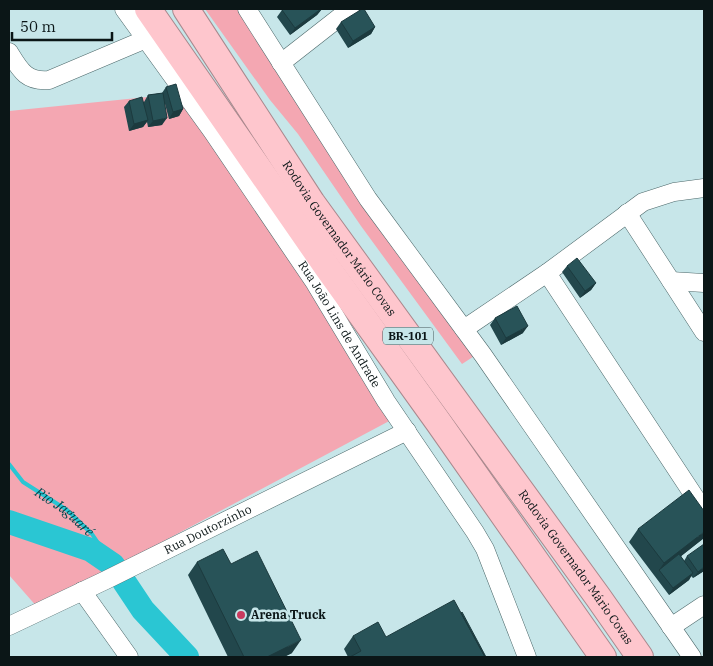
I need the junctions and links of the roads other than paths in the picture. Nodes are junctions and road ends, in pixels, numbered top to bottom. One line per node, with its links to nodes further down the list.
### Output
1 (124, 9): 6 (street, Rua João Lins de Andrade)
2 (148, 9): 24 (highway, Rodovia Governador Mário Covas / BR-101)
3 (186, 9): 25 (highway, Rodovia Governador Mário Covas / BR-101)
4 (247, 9): 8 (street)
5 (350, 9): 8 (street)
6 (146, 39): 7 (street); 16 (street, Rua João Lins de Andrade)
7 (9, 52)
8 (281, 63): 14 (street)
9 (704, 188): 10 (street)
10 (626, 213): 11 (street); 12 (street)
11 (547, 273): 14 (street); 17 (street)
12 (671, 281): 13 (street); 15 (street)
13 (704, 283)
14 (464, 329): 21 (street)
15 (704, 332)
16 (407, 431): 18 (street, Rua Doutorzinho); 23 (street, Rua João Lins de Andrade)
17 (704, 511)
18 (82, 591): 20 (street, Rua Doutorzinho); 22 (street)
19 (704, 605): 21 (street)
20 (9, 626)
21 (671, 627): 26 (street)
22 (129, 657)
23 (527, 657)
24 (603, 657)
25 (640, 657)
26 (692, 657)

